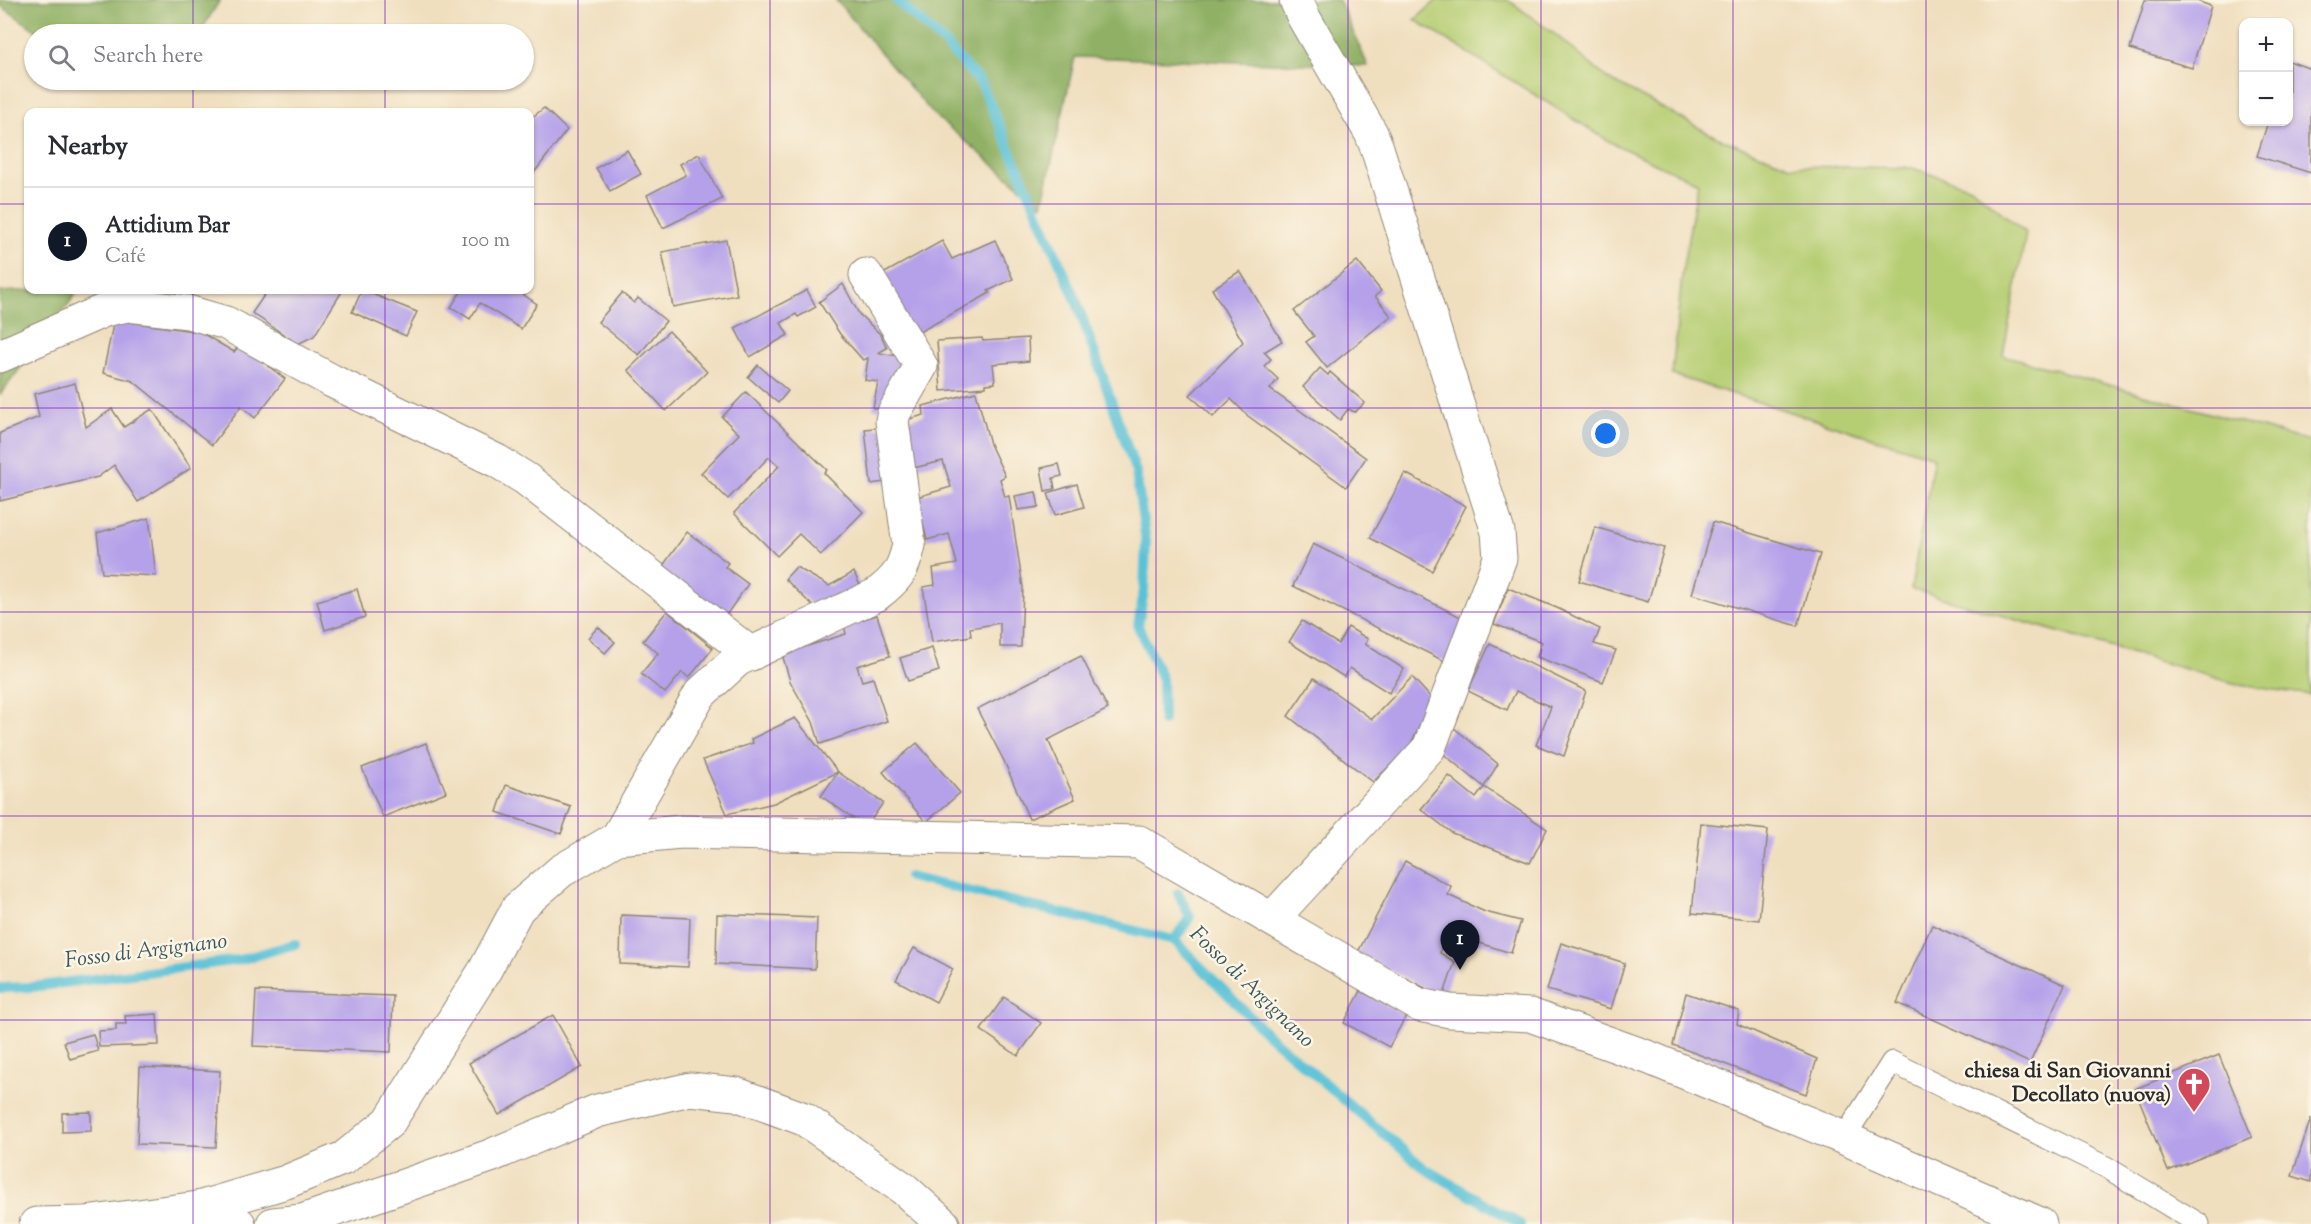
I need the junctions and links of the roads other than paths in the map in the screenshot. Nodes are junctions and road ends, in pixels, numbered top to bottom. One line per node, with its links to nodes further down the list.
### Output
1 (1296, 0): 6 (street)
2 (866, 275): 4 (street)
3 (0, 356): 4 (street)
4 (751, 654): 5 (street)
5 (617, 838): 6 (street); 8 (street)
6 (1273, 918): 7 (street)
7 (1844, 1137): 13 (street); 14 (lane)
8 (198, 1208): 9 (street); 10 (street)
9 (36, 1224)
10 (239, 1224)
11 (273, 1224): 12 (street)
12 (943, 1224)
13 (2040, 1224)
14 (2199, 1224)

